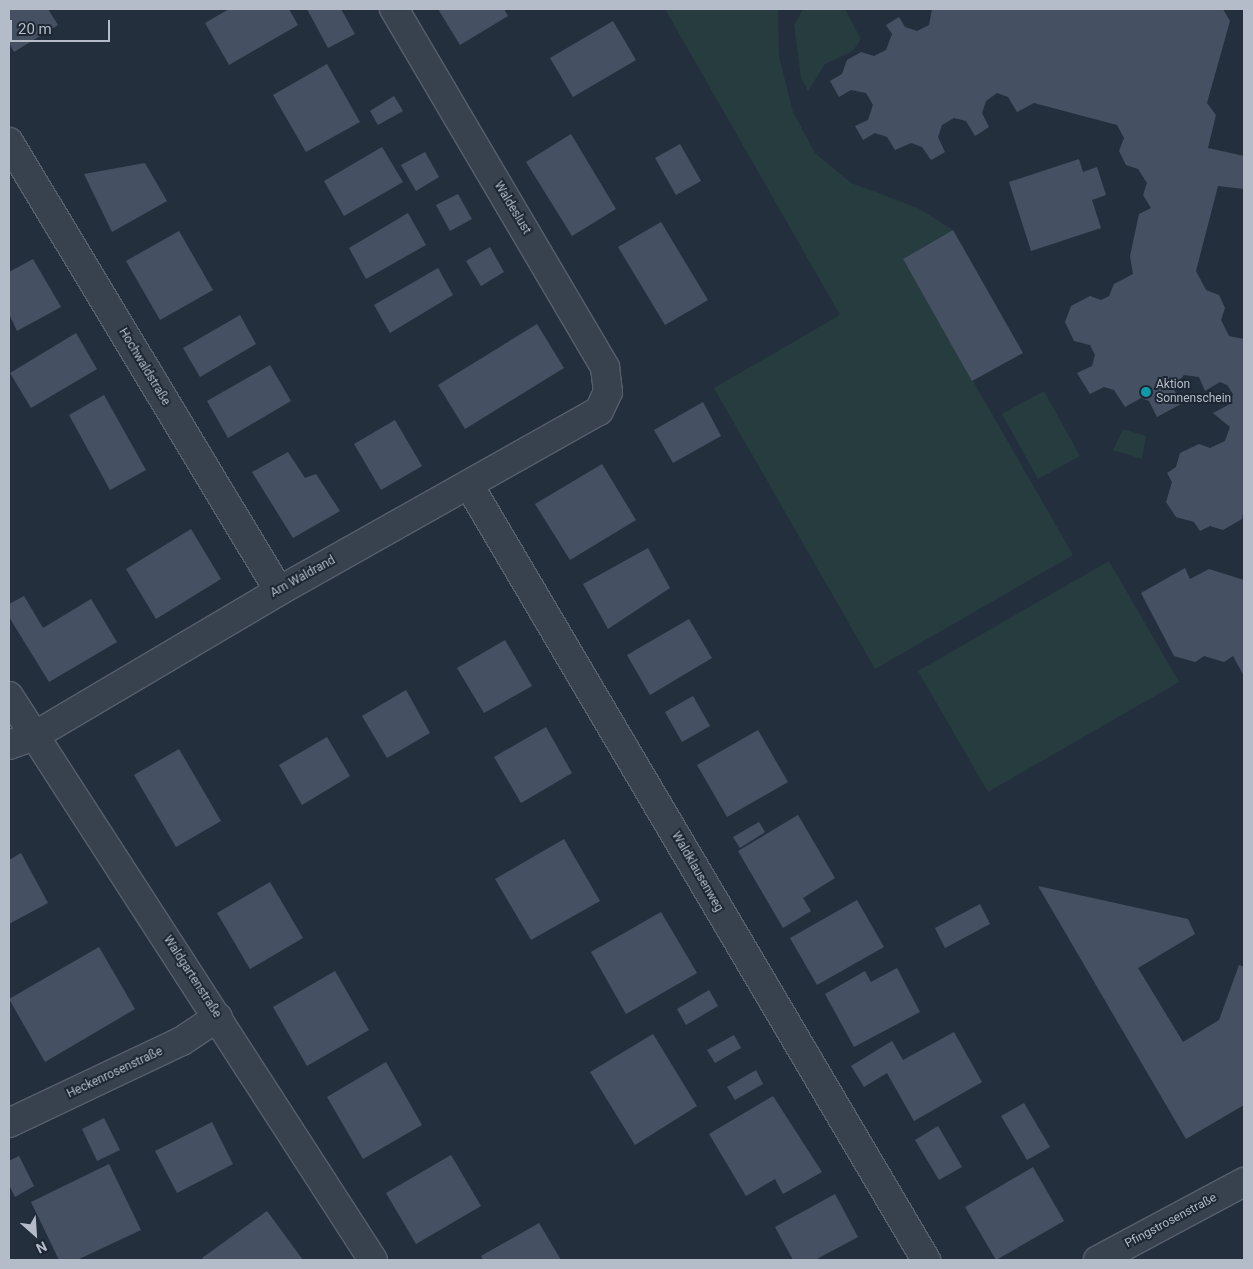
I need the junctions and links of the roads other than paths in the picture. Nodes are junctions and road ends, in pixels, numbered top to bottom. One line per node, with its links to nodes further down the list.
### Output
1 (394, 9): 3 (street, Waldeslust)
2 (9, 142): 5 (street, Hochwaldstraße)
3 (599, 411): 4 (street, Am Waldrand)
4 (469, 484): 5 (street, Am Waldrand); 13 (street, Waldklausenweg)
5 (279, 591): 7 (street, Am Waldrand)
6 (9, 696): 7 (street, Waldgartenstraße)
7 (34, 736): 8 (street, Am Waldrand); 9 (street, Waldgartenstraße)
8 (9, 745)
9 (218, 1017): 10 (street, Heckenrosenstraße); 12 (street, Waldgartenstraße)
10 (9, 1124)
11 (1244, 1182): 14 (street, Pfingstrosenstraße)
12 (372, 1260)
13 (926, 1260)
14 (1098, 1260)

